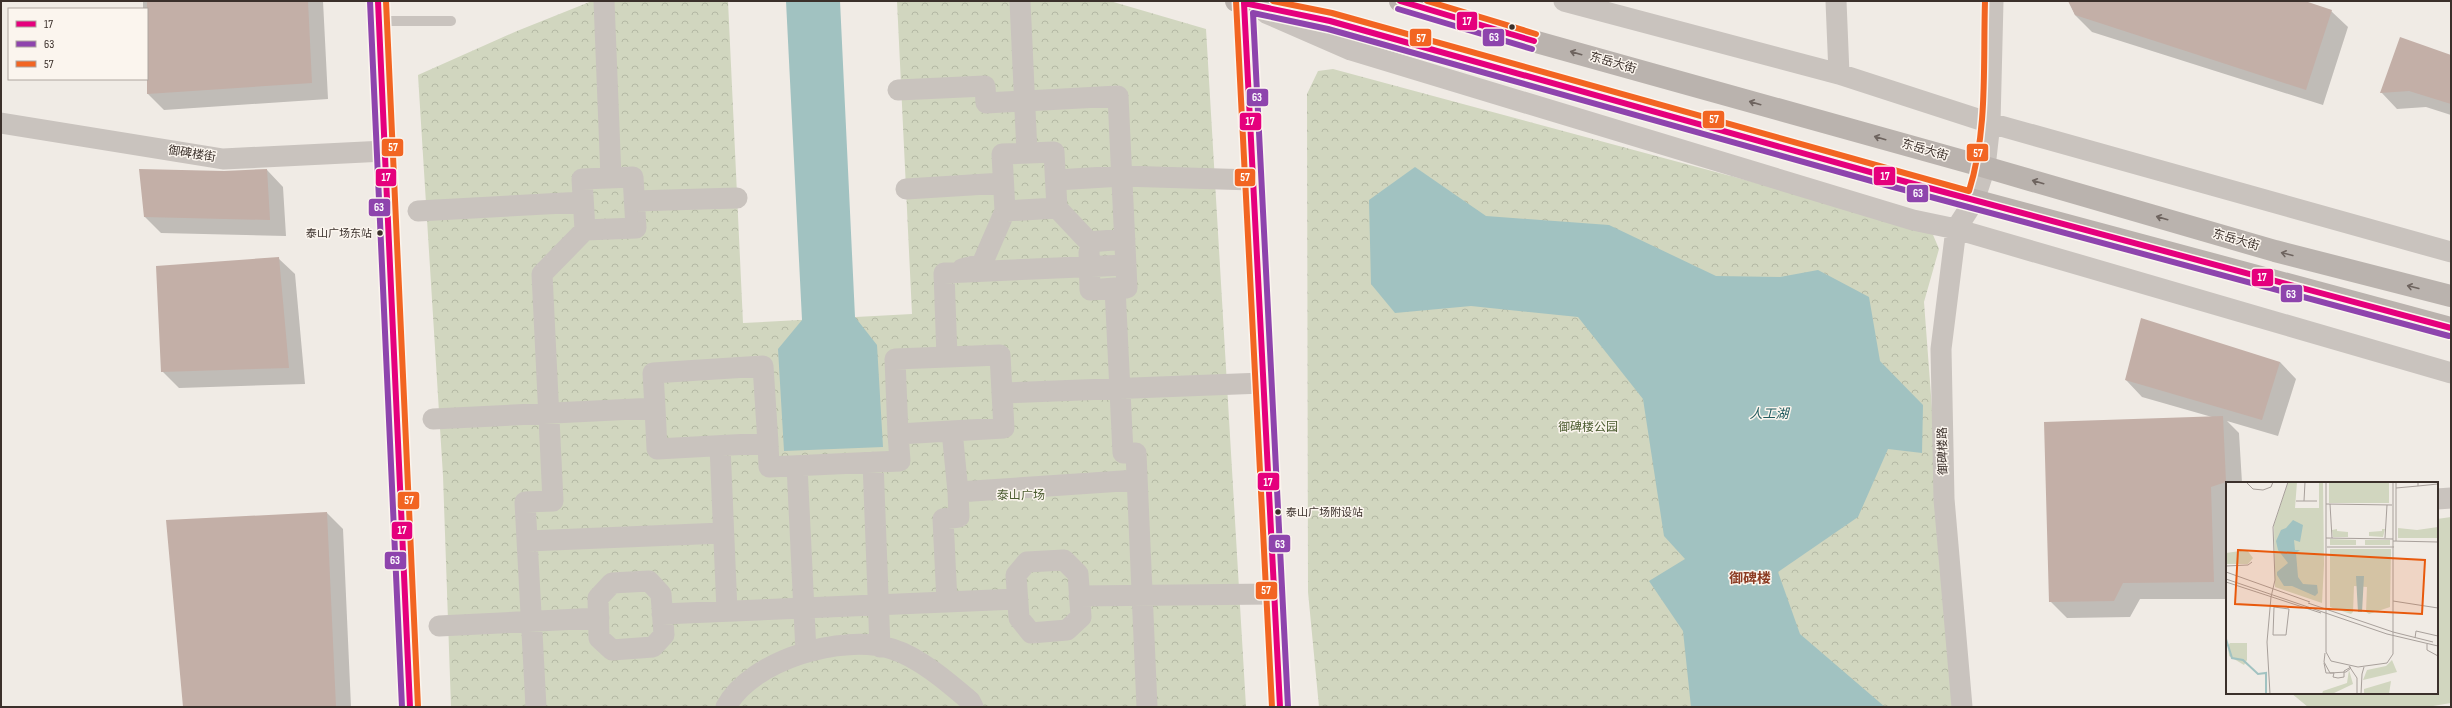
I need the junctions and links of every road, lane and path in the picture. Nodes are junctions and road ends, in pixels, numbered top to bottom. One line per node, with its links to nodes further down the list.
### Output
1 (604, 1): 19 (street)
2 (1020, 1): 12 (street)
3 (1400, 1): 17 (main road, 东岳大街, one-way to 3)
4 (1564, 1): 10 (street)
5 (1836, 1): 10 (street)
6 (1993, 1): 14 (street, 御碑楼路)
7 (1241, 2): 21 (main road); 25 (main road); 31 (street)
8 (379, 11): 9 (lane); 15 (main road)
9 (451, 21)
10 (1839, 74): 14 (street)
11 (898, 90): 12 (street)
12 (1025, 101): 16 (street); 18 (street)
13 (1, 123): 15 (street, 御碑楼街)
14 (1990, 123): 17 (street, 御碑楼路); 35 (street)
15 (385, 151): 76 (main road)
16 (1027, 153): 20 (street); 22 (street)
17 (1985, 167): 25 (street, 御碑楼路); 40 (main road, 东岳大街, one-way to 17)
18 (1122, 176): 20 (street); 21 (street); 33 (street)
19 (611, 178): 26 (street); 27 (street)
20 (1056, 180): 28 (street)
21 (1253, 180): 44 (main road)
22 (1003, 183): 23 (street); 30 (street)
23 (906, 189)
24 (737, 198): 26 (street)
25 (1974, 200): 31 (street, 御碑楼路); 41 (main road)
26 (634, 201): 32 (street)
27 (583, 202): 29 (street); 32 (street)
28 (1057, 208): 30 (street); 34 (street)
29 (418, 211)
30 (1005, 211): 38 (street)
31 (1956, 229): 43 (street); 82 (street, 御碑楼路)
32 (585, 230): 48 (street)
33 (1125, 239): 34 (street); 36 (street)
34 (1089, 242): 37 (street)
35 (2451, 252)
36 (1126, 265): 37 (street); 39 (street)
37 (1089, 266): 38 (street); 39 (street)
38 (944, 273): 42 (street)
39 (1115, 288): 45 (street)
40 (2451, 296)
41 (2451, 328)
42 (947, 357): 46 (street); 51 (street)
43 (2451, 373)
44 (1263, 382): 45 (street); 62 (main road)
45 (1120, 388): 46 (street); 56 (street)
46 (1002, 393): 50 (street)
47 (655, 408): 48 (street); 52 (street); 53 (street)
48 (548, 413): 49 (street); 61 (street)
49 (433, 419)
50 (952, 431): 51 (street); 57 (street)
51 (898, 434): 54 (street)
52 (768, 443): 53 (street); 55 (street)
53 (720, 446): 60 (street)
54 (873, 462): 55 (street); 67 (street)
55 (797, 466): 68 (street)
56 (1137, 480): 57 (street); 64 (street)
57 (958, 492): 66 (street)
58 (2451, 498): 59 (street)
59 (2438, 499)
60 (724, 533): 61 (street); 69 (street)
61 (528, 542): 72 (street)
62 (1274, 594): 64 (street); 81 (main road)
63 (1080, 596): 64 (street); 65 (street); 65 (street)
64 (1142, 596): 80 (street)
65 (1017, 599): 66 (street)
66 (947, 602): 67 (street)
67 (878, 606): 68 (street); 74 (street)
68 (803, 608): 69 (street); 75 (street)
69 (727, 611): 70 (street)
70 (662, 614): 71 (street); 71 (street)
71 (599, 618): 72 (street)
72 (531, 621): 73 (street); 77 (street)
73 (439, 626)
74 (880, 647): 75 (street); 79 (street)
75 (806, 652): 78 (street)
76 (410, 707)
77 (536, 707)
78 (726, 707)
79 (973, 707)
80 (1147, 707)
81 (1280, 707)
82 (1962, 707)

